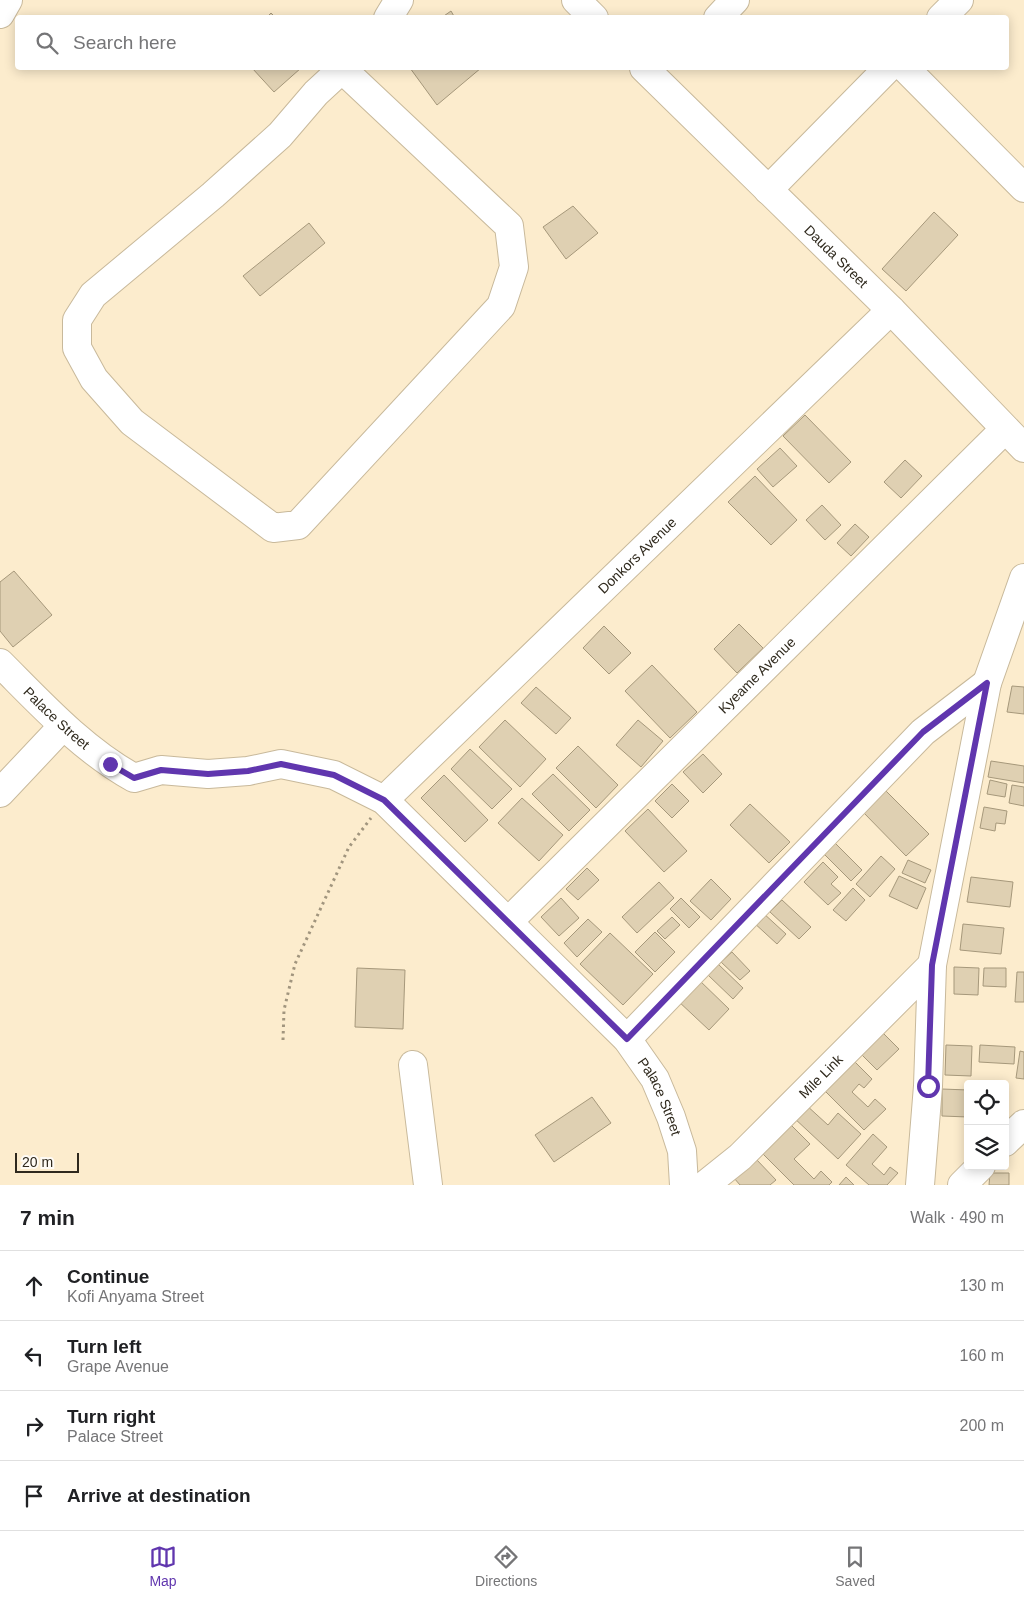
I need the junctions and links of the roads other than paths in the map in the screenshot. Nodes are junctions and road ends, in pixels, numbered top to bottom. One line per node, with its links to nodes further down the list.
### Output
1 (8, 0): 6 (street)
2 (399, 0): 7 (street)
3 (576, 0): 8 (street)
4 (735, 0): 9 (street)
5 (959, 0): 10 (street)
6 (0, 14)
7 (390, 15)
8 (591, 15)
9 (721, 15)
10 (944, 15)
11 (341, 70): 12 (street)
12 (345, 70)
13 (886, 70): 17 (street)
14 (908, 70): 16 (street)
15 (657, 72): 17 (street, Dauda Street)
16 (1024, 188)
17 (768, 190): 18 (street, Dauda Street)
18 (891, 310): 19 (street, Dauda Street); 26 (street, Donkors Avenue)
19 (1005, 429): 20 (street, Dauda Street); 27 (street, Kyeame Avenue)
20 (1024, 448)
21 (1024, 578): 23 (street)
22 (0, 663): 24 (street, Palace Street)
23 (987, 683): 28 (street); 29 (street)
24 (63, 726): 25 (street); 26 (street, Palace Street)
25 (0, 793)
26 (384, 800): 27 (street, Palace Street)
27 (509, 921): 29 (street, Palace Street)
28 (932, 965): 36 (street, Mile Link); 37 (street)
29 (627, 1039): 35 (street, Palace Street)
30 (413, 1065): 34 (street)
31 (1024, 1124): 32 (street)
32 (1009, 1138)
33 (977, 1170): 38 (street)
34 (428, 1185)
35 (684, 1185)
36 (705, 1185)
37 (920, 1185)
38 (962, 1185)

